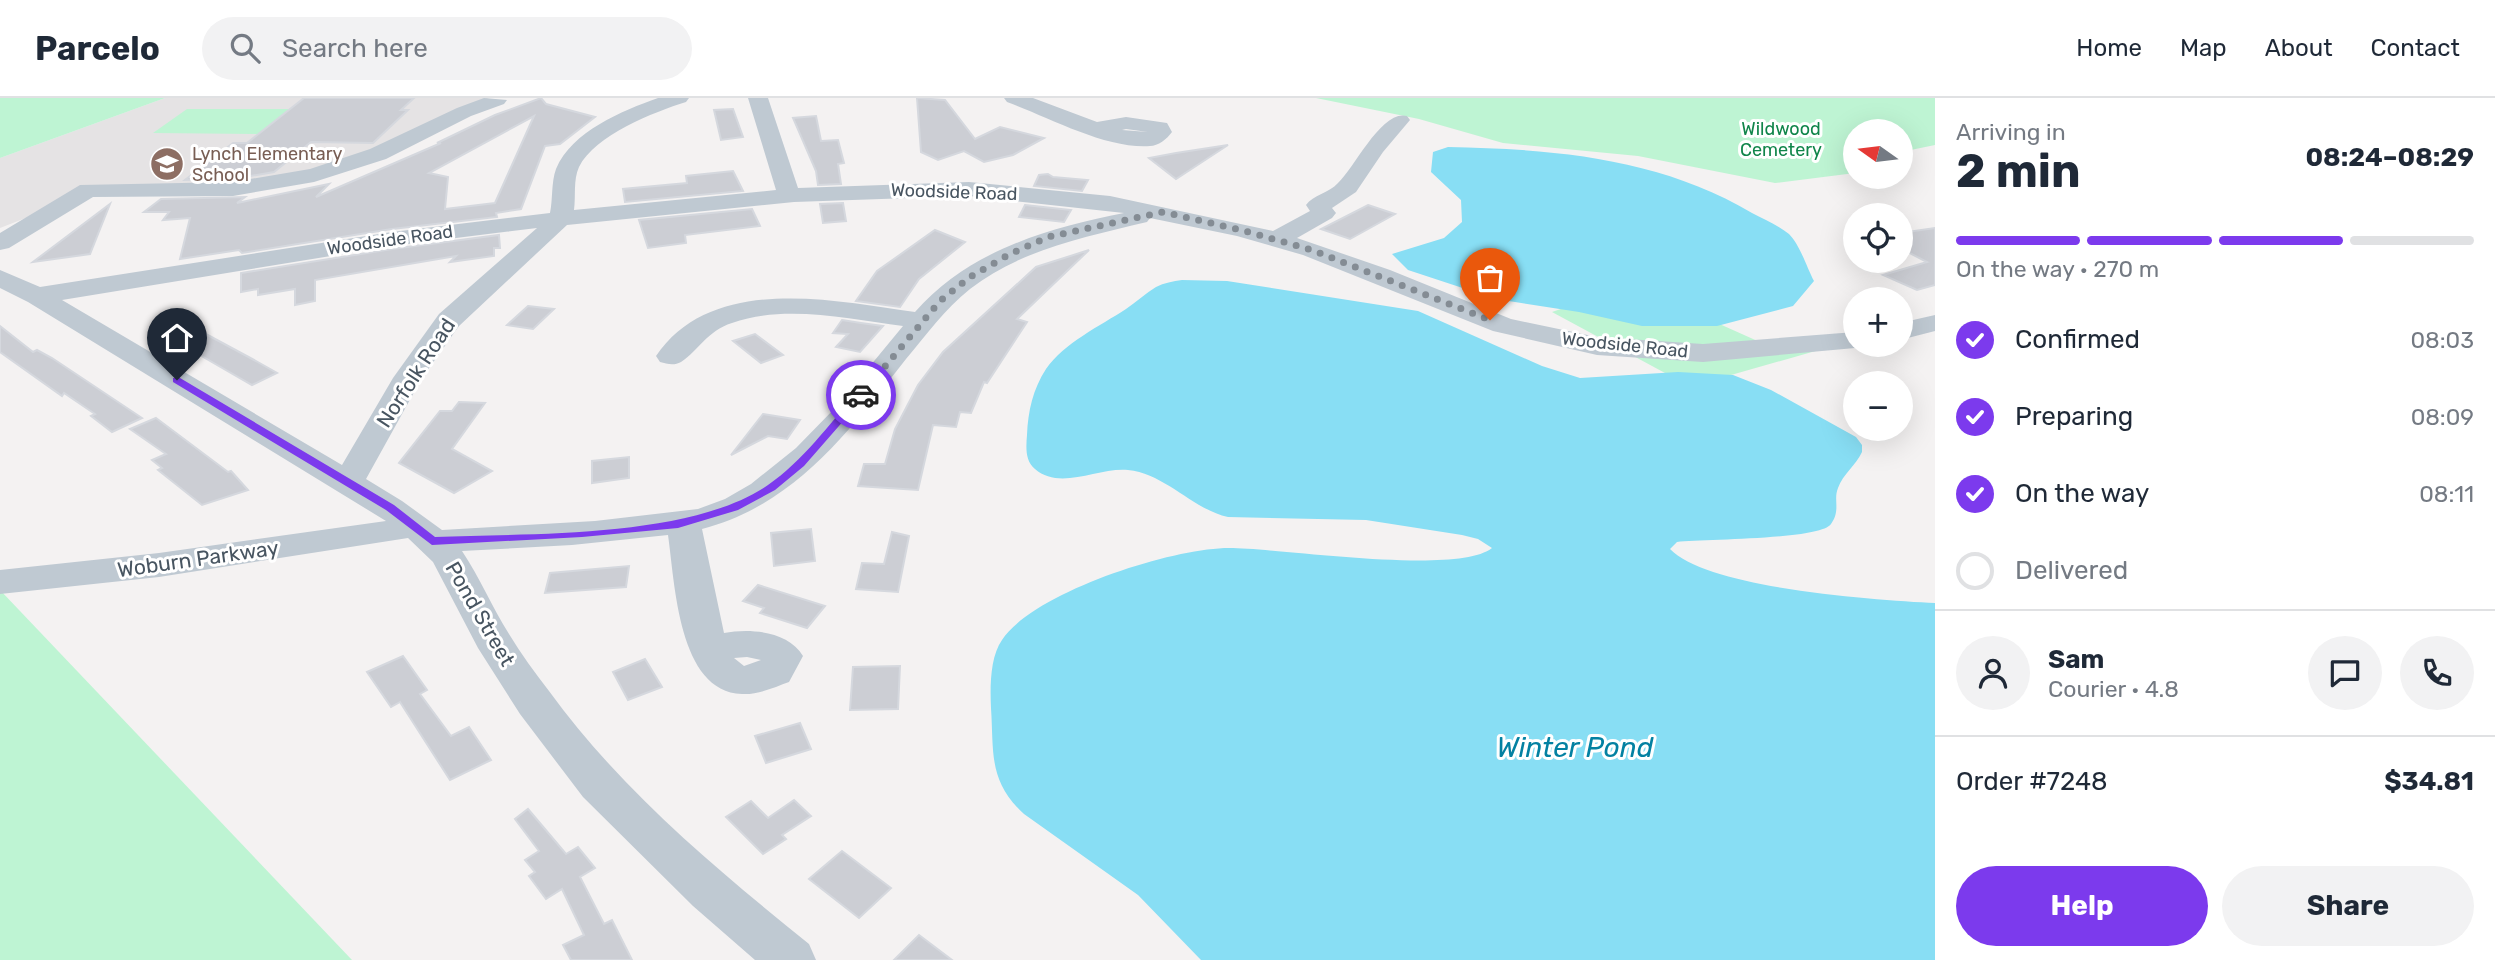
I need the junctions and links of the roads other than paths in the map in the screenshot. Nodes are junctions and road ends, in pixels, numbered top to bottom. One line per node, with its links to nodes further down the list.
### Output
1 (679, 98): 5 (street)
2 (758, 98): 8 (street)
3 (1014, 98): 7 (street)
4 (497, 100): 14 (street)
5 (650, 102): 11 (street)
6 (1400, 120): 9 (street)
7 (1095, 129)
8 (789, 196): 10 (street, Woodside Road); 11 (street, Woodside Road)
9 (1318, 205): 12 (street); 13 (street)
10 (1163, 212): 12 (street, Woodside Road); 17 (street)
11 (559, 219): 16 (street, Woodside Road); 22 (street, Norfolk Road)
12 (1206, 221): 13 (street, Woodside Road)
13 (1277, 239): 20 (street, Woodside Road)
14 (0, 243)
15 (0, 278): 16 (street, Pond Street)
16 (37, 296): 22 (street, Pond Street)
17 (923, 321): 21 (street); 23 (street)
18 (1935, 323): 19 (street)
19 (1913, 329)
20 (1843, 341)
21 (670, 356)
22 (348, 482): 25 (street, Pond Street)
23 (684, 523): 25 (street); 27 (street)
24 (395, 531): 26 (street, Woburn Parkway)
25 (432, 541): 28 (street, Pond Street)
26 (0, 582)
27 (709, 650)
28 (791, 960)

